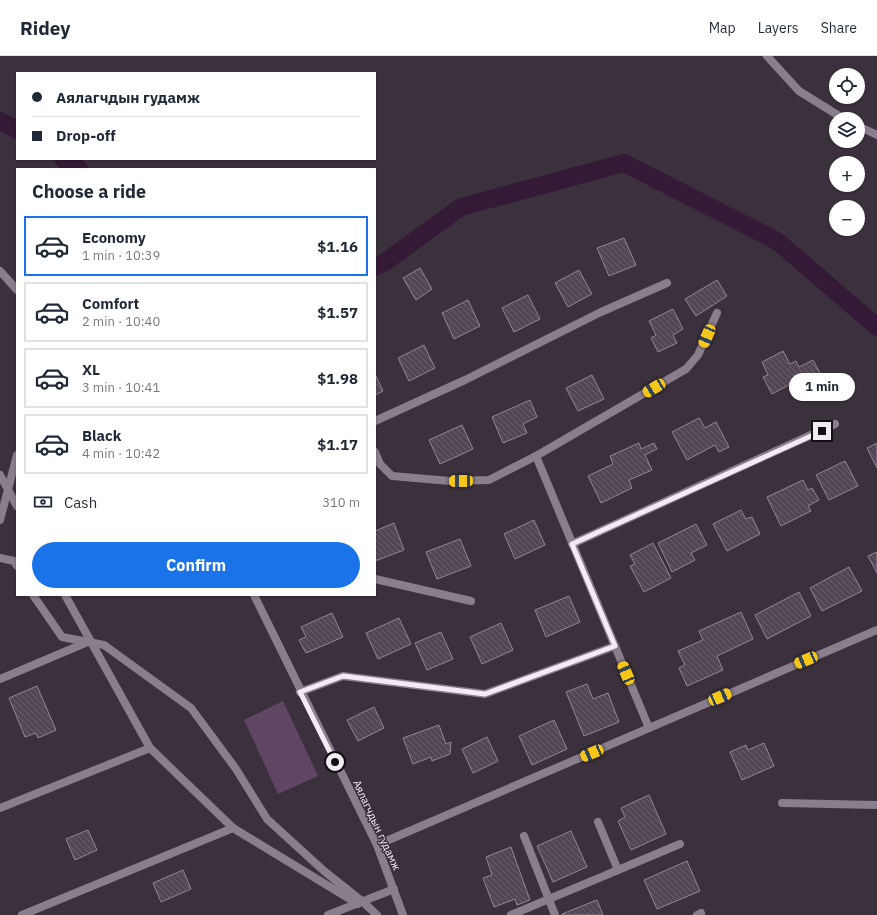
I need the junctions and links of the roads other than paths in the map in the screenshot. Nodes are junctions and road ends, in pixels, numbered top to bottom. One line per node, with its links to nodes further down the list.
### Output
1 (767, 56): 2 (street)
2 (833, 112)
3 (865, 129): 4 (street)
4 (877, 135)
5 (0, 271): 7 (street)
6 (667, 283): 9 (street)
7 (16, 289)
8 (717, 313): 12 (street)
9 (376, 421)
10 (835, 424): 17 (street)
11 (376, 454): 12 (street)
12 (536, 456): 17 (street)
13 (16, 458): 16 (street)
14 (0, 475): 15 (street)
15 (16, 504)
16 (0, 520)
17 (572, 544): 27 (street)
18 (0, 558): 19 (street)
19 (16, 564)
20 (376, 579): 24 (street)
21 (34, 596): 26 (street)
22 (66, 596): 26 (street)
23 (254, 596): 29 (street, Аялагчдын гудамж)
24 (471, 601)
25 (877, 630): 30 (street)
26 (90, 641): 28 (street); 31 (street); 43 (street)
27 (615, 646): 29 (street); 30 (street)
28 (0, 679)
29 (300, 692): 39 (street, Аялагчдын гудамж)
30 (649, 728): 39 (street)
31 (150, 748): 34 (street); 36 (street)
32 (782, 803): 33 (street)
33 (877, 806)
34 (0, 808)
35 (598, 822): 40 (street)
36 (232, 828): 43 (street); 44 (street)
37 (524, 836): 42 (street)
38 (680, 844): 40 (street)
39 (377, 845): 41 (street, Аялагчдын гудамж)
40 (618, 870): 42 (street)
41 (394, 889): 43 (street); 47 (street, Аялагчдын гудамж)
42 (549, 899): 48 (street); 49 (street)
43 (360, 903): 45 (street); 46 (street)
44 (22, 915)
45 (328, 915)
46 (377, 915)
47 (404, 915)
48 (511, 915)
49 (555, 915)

